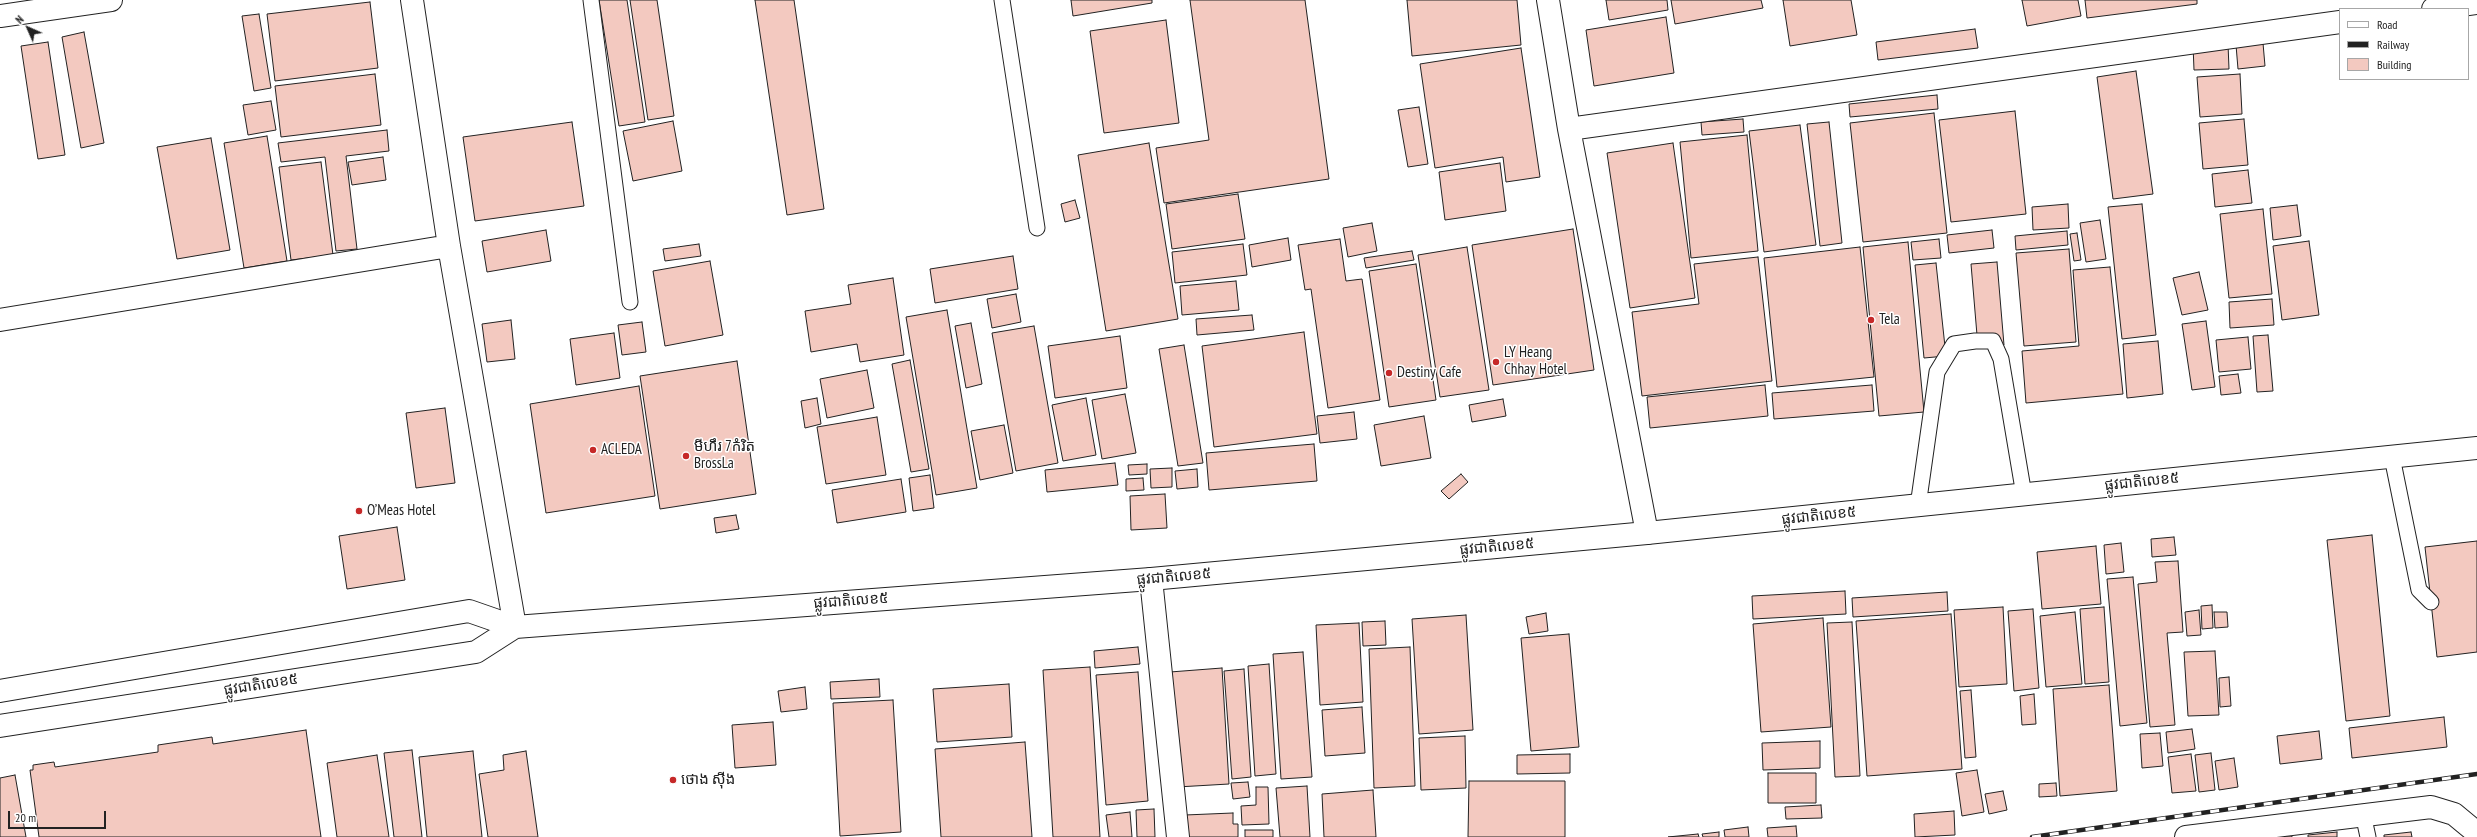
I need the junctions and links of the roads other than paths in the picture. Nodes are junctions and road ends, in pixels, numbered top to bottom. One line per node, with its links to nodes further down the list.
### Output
1 (108, 0): 8 (main road)
2 (412, 0): 12 (main road)
3 (591, 0): 13 (lane)
4 (1002, 0): 11 (lane)
5 (1548, 0): 10 (main road)
6 (2477, 3): 7 (main road)
7 (2440, 8)
8 (0, 16)
9 (2339, 22): 10 (main road)
10 (1569, 128): 19 (main road)
11 (1037, 228)
12 (449, 246): 14 (main road); 22 (main road)
13 (630, 302)
14 (0, 320)
15 (2477, 448): 16 (main road, ផ្លូវជាតិលេខ៥)
16 (2392, 457): 17 (main road, ផ្លូវជាតិលេខ៥); 21 (lane)
17 (2024, 495): 18 (main road, ផ្លូវជាតិលេខ៥); 18 (lane)
18 (1918, 506): 19 (main road, ផ្លូវជាតិលេខ៥)
19 (1647, 533): 20 (main road, ផ្លូវជាតិលេខ៥)
20 (1151, 579): 22 (main road, ផ្លូវជាតិលេខ៥); 27 (main road)
21 (2431, 602)
22 (515, 627): 23 (main road, ផ្លូវជាតិលេខ៥); 24 (main road, ផ្លូវជាតិលេខ៥)
23 (0, 691)
24 (0, 726)
25 (2363, 814): 26 (main road); 28 (main road); 29 (lane)
26 (2477, 833)
27 (1178, 837)
28 (2186, 837)
29 (2368, 837)

